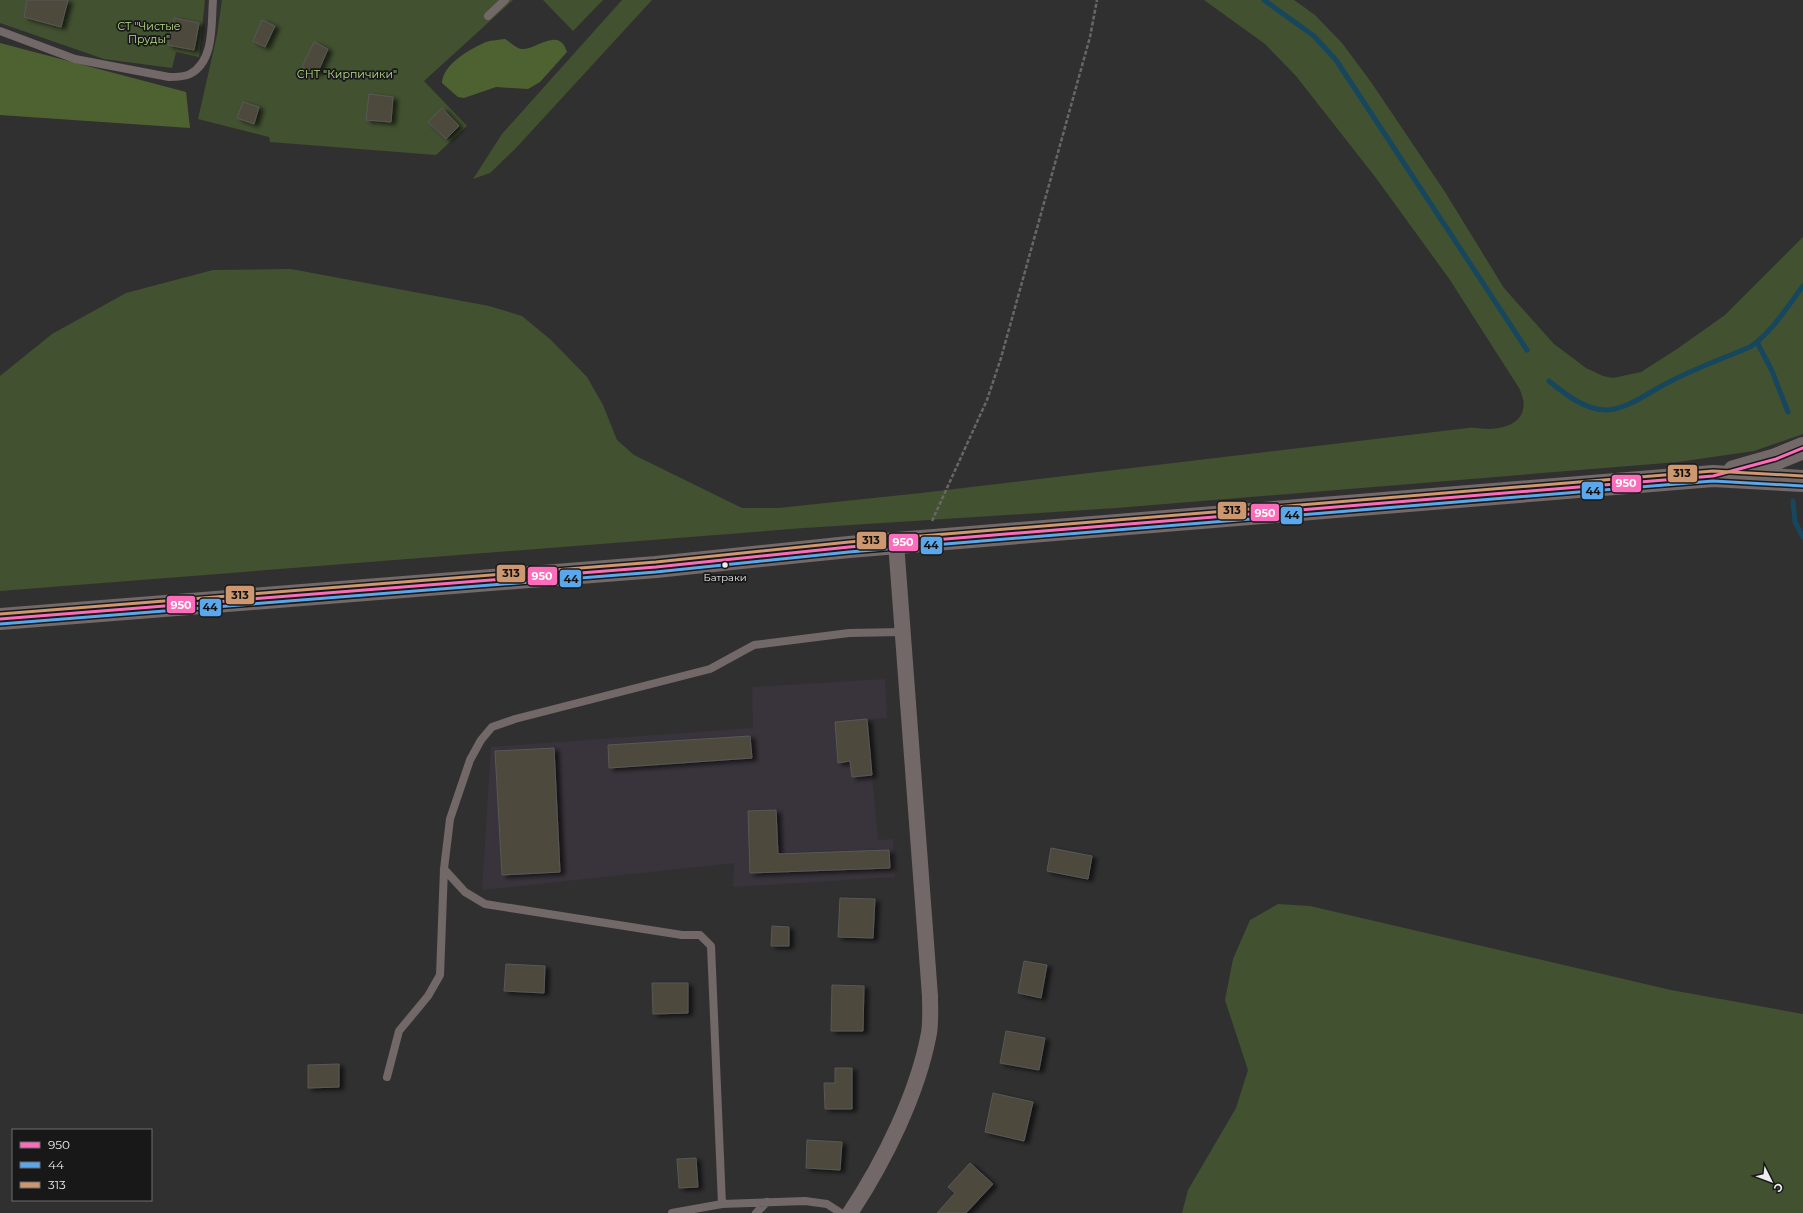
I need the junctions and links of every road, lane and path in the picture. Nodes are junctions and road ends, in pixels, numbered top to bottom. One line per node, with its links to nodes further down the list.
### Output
1 (213, 0): 5 (lane)
2 (505, 0): 4 (lane)
3 (1097, 0): 9 (path)
4 (488, 16)
5 (0, 31)
6 (1803, 448): 7 (main road)
7 (1712, 476): 8 (main road); 9 (main road)
8 (1803, 481)
9 (923, 541): 10 (main road)
10 (896, 543): 11 (main road); 12 (street)
11 (0, 620)
12 (903, 632): 13 (lane); 20 (street)
13 (444, 869): 14 (lane); 16 (lane)
14 (387, 1077)
15 (767, 1202): 16 (lane); 18 (lane); 19 (lane)
16 (722, 1204): 17 (lane)
17 (672, 1213)
18 (756, 1213)
19 (841, 1213)
20 (850, 1213)

